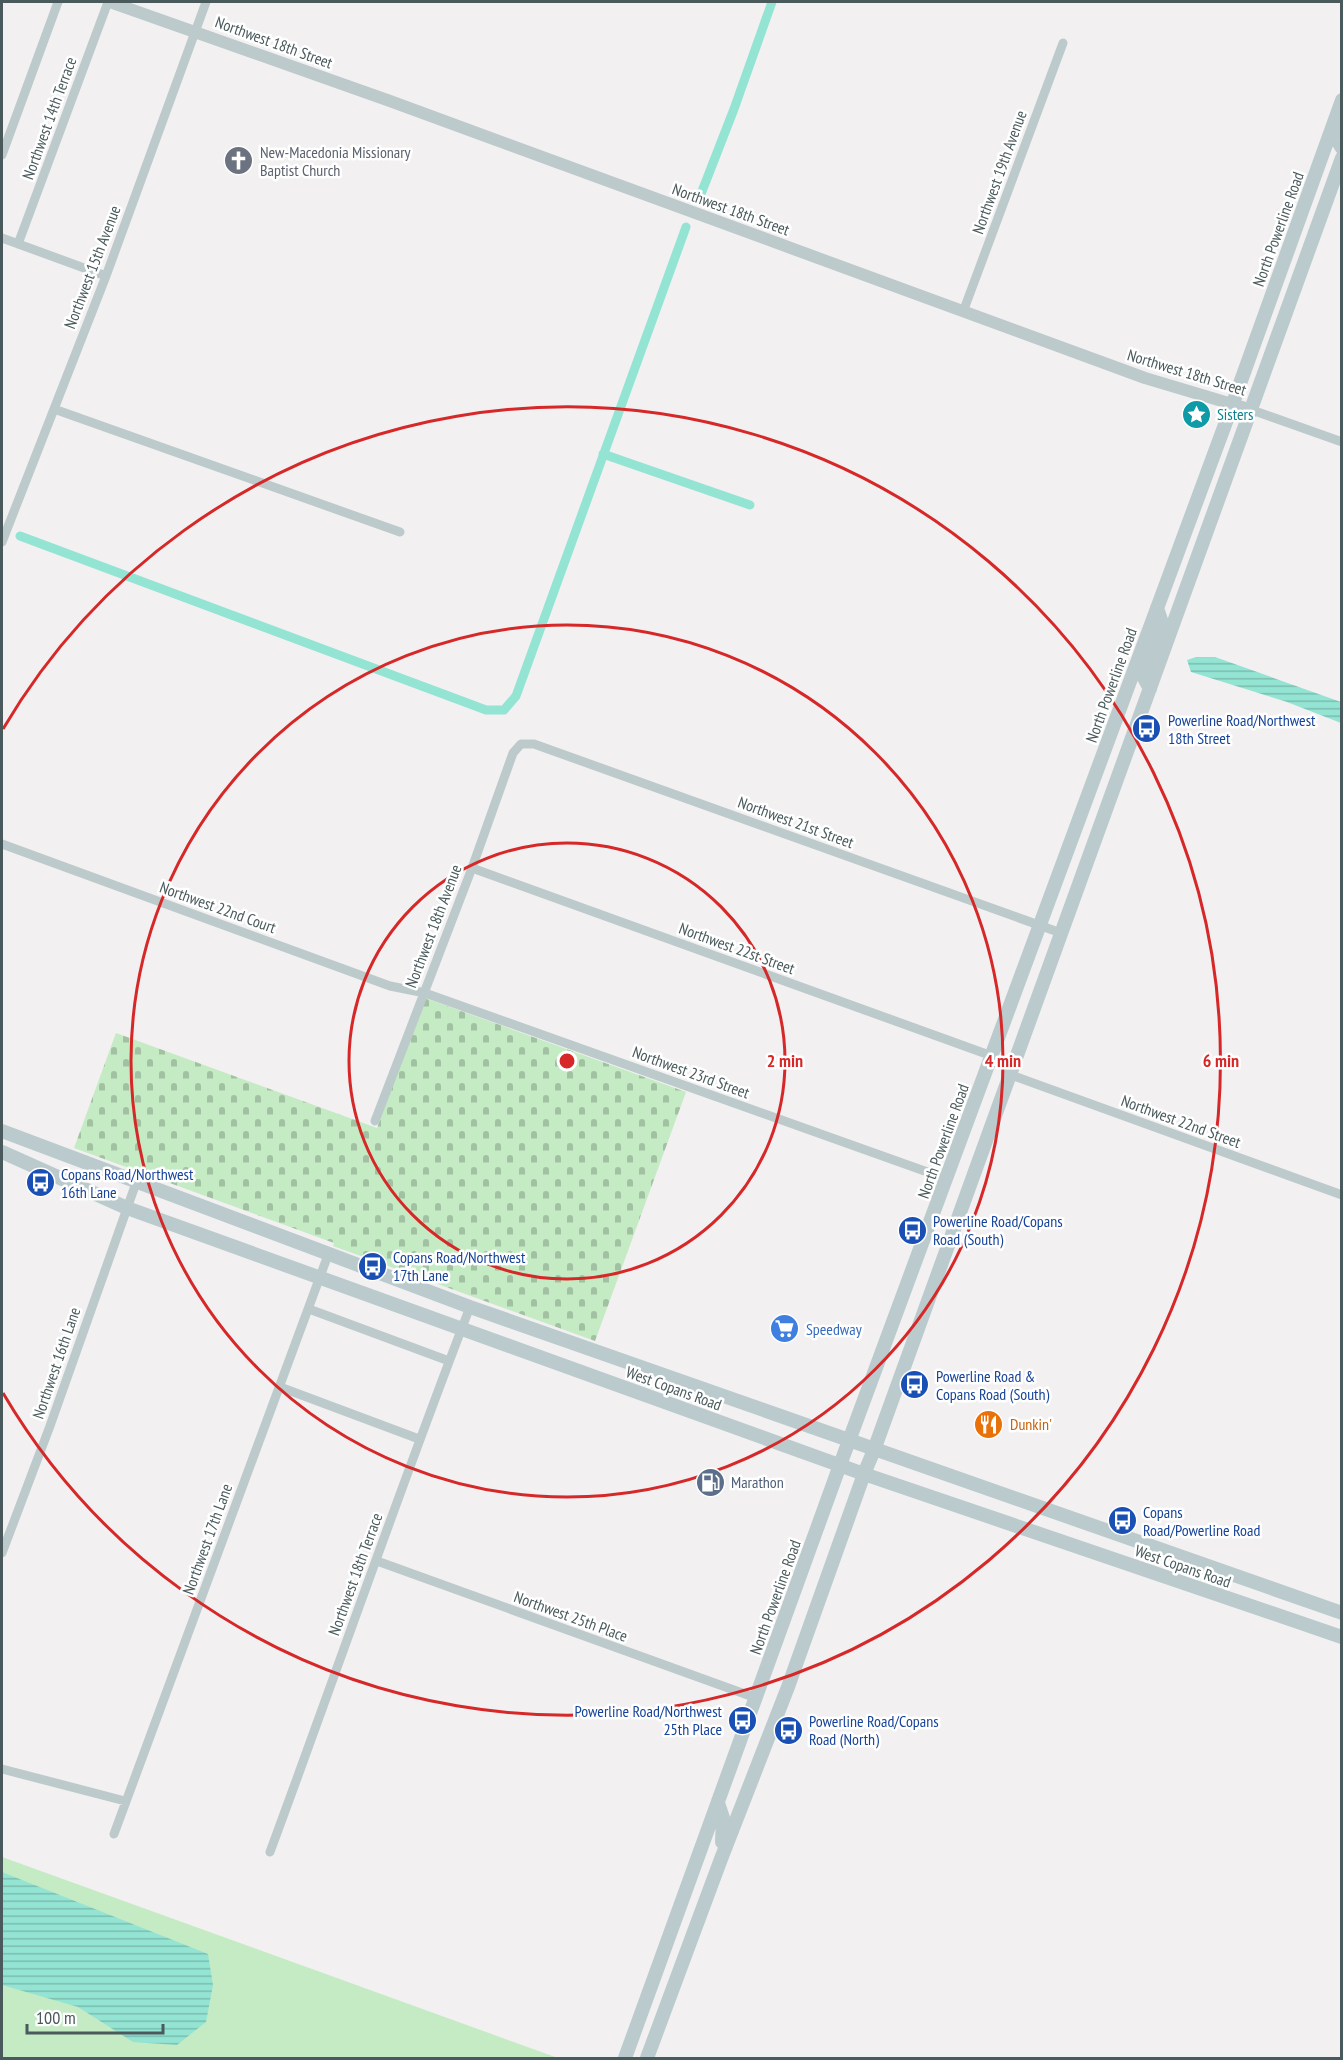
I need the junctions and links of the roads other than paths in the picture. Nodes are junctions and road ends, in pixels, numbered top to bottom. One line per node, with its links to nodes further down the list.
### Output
1 (58, 2): 10 (street)
2 (109, 2): 4 (street, Northwest 18th Street); 14 (street, Northwest 14th Terrace)
3 (206, 2): 4 (street, Northwest 15th Avenue)
4 (196, 32): 15 (street, Northwest 15th Avenue); 16 (street, Northwest 18th Street)
5 (1063, 43): 16 (street, Northwest 19th Avenue)
6 (1341, 100): 7 (main road, North Powerline Road)
7 (1336, 116): 8 (main road, North Powerline Road); 9 (main road)
8 (1326, 143): 12 (main road); 17 (main road, North Powerline Road)
9 (1341, 148)
10 (2, 155)
11 (1341, 158): 12 (main road)
12 (1335, 176): 19 (main road)
13 (2, 238): 14 (street)
14 (18, 244): 15 (street)
15 (106, 276): 18 (street, Northwest 15th Avenue)
16 (963, 312): 17 (street, Northwest 18th Street)
17 (1233, 403): 19 (street, Northwest 18th Street); 23 (main road, North Powerline Road)
18 (54, 409): 21 (street); 22 (street, Northwest 15th Avenue)
19 (1252, 410): 20 (street, Northwest 18th Street); 24 (main road)
20 (1341, 442)
21 (400, 532)
22 (2, 542)
23 (1157, 608): 24 (main road); 28 (main road, North Powerline Road)
24 (1150, 689): 29 (main road)
25 (522, 744): 27 (street, Northwest 18th Avenue); 28 (street, Northwest 21st Street)
26 (2, 844): 30 (street, Northwest 22nd Court)
27 (472, 868): 30 (street, Northwest 18th Avenue); 31 (street, Northwest 22st Street)
28 (1040, 926): 29 (street, Northwest 21st Street); 31 (main road, North Powerline Road)
29 (1061, 933): 32 (main road)
30 (425, 993): 33 (street, Northwest 18th Avenue); 37 (street, Northwest 23rd Street)
31 (992, 1056): 36 (main road, North Powerline Road)
32 (1011, 1075): 39 (main road); 40 (street, Northwest 22nd Street)
33 (375, 1121)
34 (2, 1131): 38 (main road, West Copans Road)
35 (2, 1152): 41 (main road, West Copans Road)
36 (955, 1155): 37 (main road, North Powerline Road); 39 (main road)
37 (947, 1179): 50 (main road, North Powerline Road)
38 (136, 1183): 41 (street, Northwest 16th Lane); 42 (main road, West Copans Road)
39 (969, 1188): 51 (main road)
40 (1341, 1195)
41 (127, 1208): 43 (main road, West Copans Road); 54 (street, Northwest 16th Lane)
42 (328, 1255): 43 (street, Northwest 17th Lane); 44 (main road, West Copans Road)
43 (320, 1278): 45 (street, Northwest 17th Lane); 46 (main road, West Copans Road)
44 (470, 1307): 46 (street, Northwest 18th Terrace); 50 (main road, West Copans Road)
45 (309, 1309): 47 (street); 48 (street, Northwest 17th Lane)
46 (461, 1329): 47 (street, Northwest 18th Terrace); 52 (main road, West Copans Road)
47 (449, 1361): 49 (street, Northwest 18th Terrace)
48 (280, 1387): 49 (street); 60 (street, Northwest 17th Lane)
49 (420, 1439): 55 (street, Northwest 18th Terrace)
50 (850, 1442): 51 (main road, West Copans Road); 52 (main road, North Powerline Road)
51 (874, 1450): 53 (main road); 56 (main road, West Copans Road)
52 (840, 1465): 53 (main road, West Copans Road); 58 (main road, North Powerline Road)
53 (864, 1474): 57 (main road, West Copans Road); 64 (main road)
54 (2, 1553)
55 (377, 1561): 58 (street, Northwest 25th Place); 63 (street, Northwest 18th Terrace)
56 (1341, 1613)
57 (1341, 1637)
58 (756, 1698): 61 (main road, North Powerline Road)
59 (2, 1769): 60 (street)
60 (125, 1802): 62 (street, Northwest 17th Lane)
61 (717, 1803): 64 (main road); 65 (main road, North Powerline Road)
62 (114, 1834)
63 (270, 1852)
64 (721, 1859): 66 (main road)
65 (625, 2058)
66 (647, 2058)

